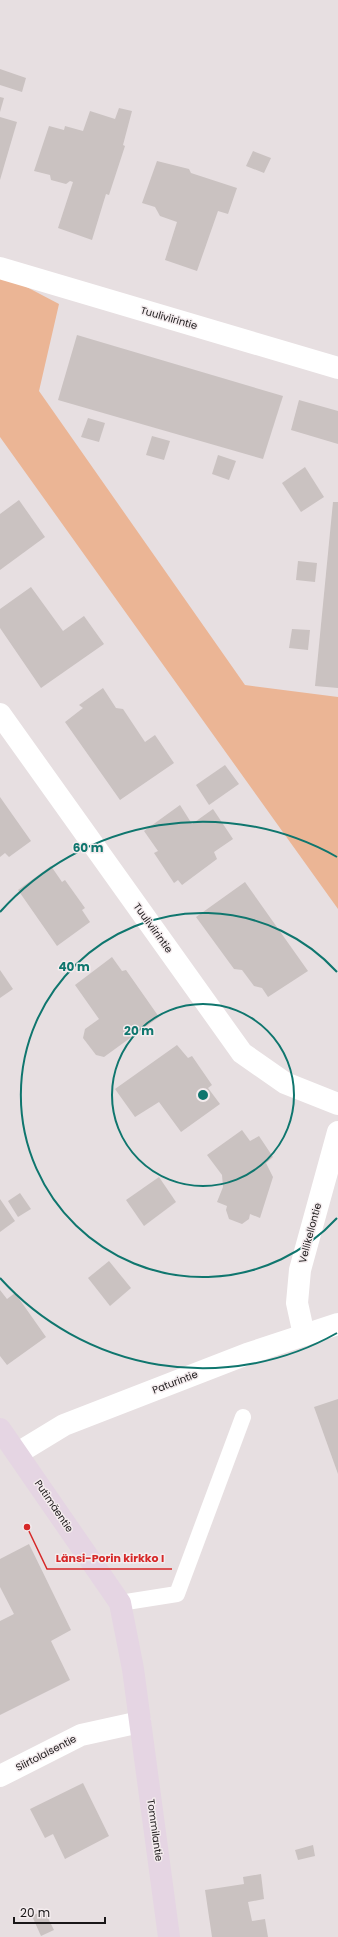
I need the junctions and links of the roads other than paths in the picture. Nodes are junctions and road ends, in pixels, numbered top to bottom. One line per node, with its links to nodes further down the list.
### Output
1 (0, 268): 2 (street, Tuuliviirintie)
2 (338, 368)
3 (0, 714): 4 (street, Tuuliviirintie)
4 (338, 1104)
5 (338, 1132): 7 (street, Vellikellontie)
6 (338, 1324): 7 (street, Paturintie)
7 (304, 1335): 10 (street, Paturintie)
8 (243, 1417): 11 (lane)
9 (0, 1429): 10 (main road, Putimäentie)
10 (18, 1453): 11 (main road, Putimäentie)
11 (120, 1603): 12 (main road, Putimäentie)
12 (140, 1722): 13 (street, Siirtolaisentie); 14 (main road, Tommilantie)
13 (0, 1776)
14 (169, 1937)

